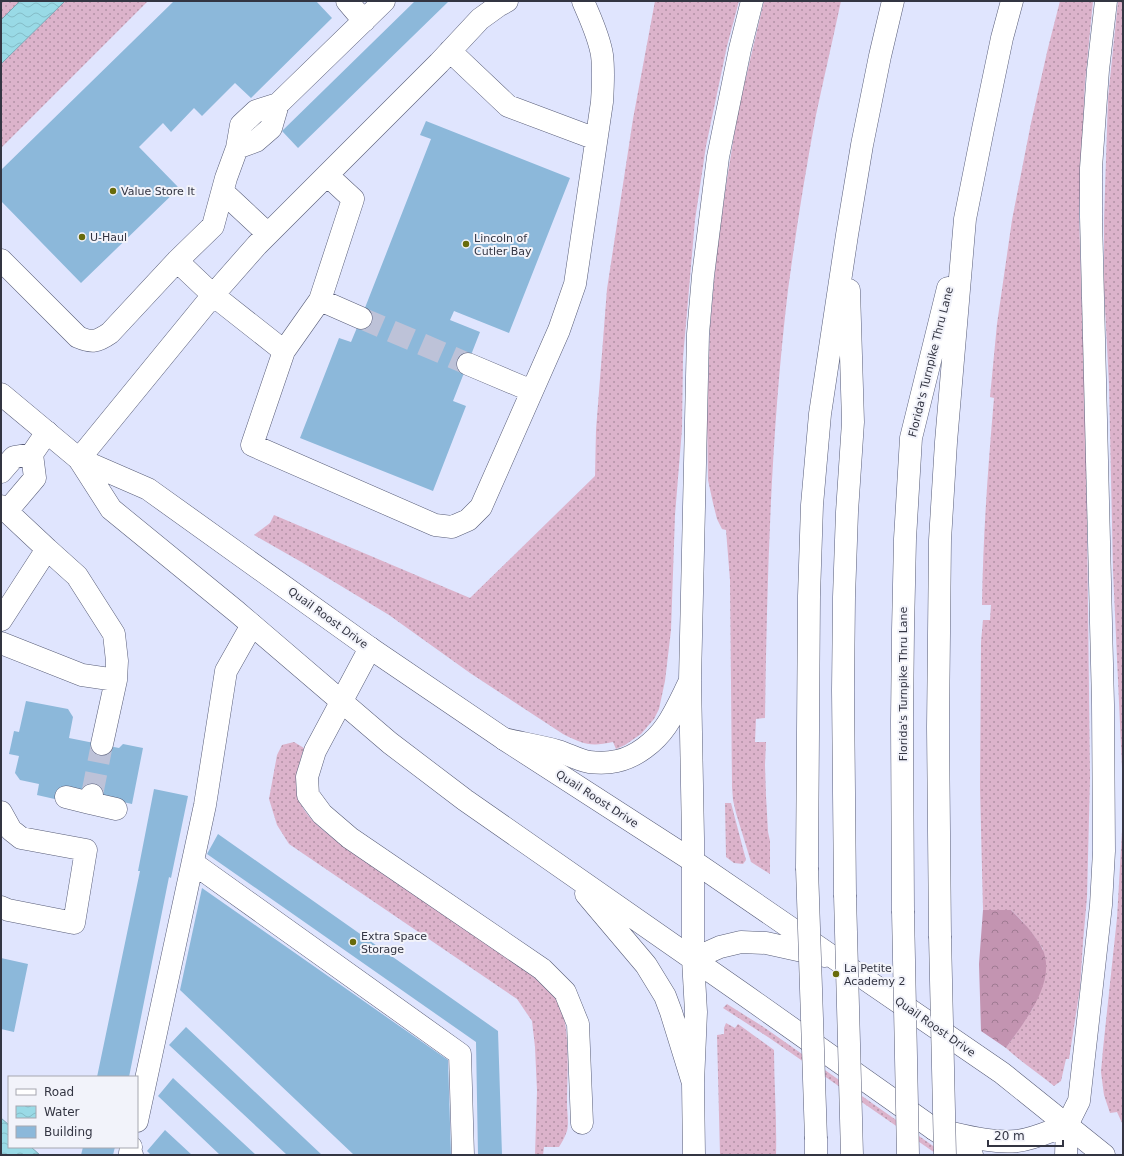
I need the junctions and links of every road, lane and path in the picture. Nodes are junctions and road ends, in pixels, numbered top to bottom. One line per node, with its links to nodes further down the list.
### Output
1 (347, 1): 9 (main road)
2 (384, 1): 9 (main road)
3 (507, 1): 10 (main road)
4 (583, 1): 11 (main road)
5 (752, 1): 37 (main road)
6 (892, 1): 16 (main road)
7 (1012, 1): 14 (main road)
8 (1106, 1): 53 (main road)
9 (364, 21): 13 (main road)
10 (450, 51): 11 (main road); 12 (main road)
11 (596, 139): 24 (main road)
12 (327, 176): 15 (main road); 20 (main road)
13 (223, 192): 15 (main road); 18 (main road)
14 (966, 219): 59 (main road, Florida's Turnpike Thru Lane, bridge); 60 (main road, bridge)
15 (268, 234): 19 (main road)
16 (847, 235): 55 (main road, bridge); 58 (main road, bridge)
17 (1, 260): 18 (main road)
18 (177, 261): 19 (main road)
19 (213, 295): 22 (main road); 28 (main road)
20 (320, 300): 21 (main road); 22 (main road)
21 (360, 318)
22 (284, 352): 24 (main road)
23 (468, 364): 24 (main road)
24 (532, 391)
25 (1, 394): 26 (main road, Quail Roost Drive)
26 (47, 432): 27 (main road); 28 (main road, Quail Roost Drive)
27 (32, 454): 29 (main road); 30 (main road)
28 (79, 459): 33 (main road, Quail Roost Drive); 35 (main road, Quail Roost Drive)
29 (1, 472)
30 (4, 509): 31 (main road)
31 (47, 549): 32 (main road); 36 (main road)
32 (1, 620)
33 (252, 625): 38 (main road, Quail Roost Drive); 45 (main road)
34 (1, 643): 36 (main road)
35 (370, 648): 38 (main road); 39 (main road, Quail Roost Drive)
36 (116, 680): 40 (main road)
37 (690, 680): 39 (main road); 44 (main road)
38 (342, 701): 46 (main road, Quail Roost Drive); 52 (main road)
39 (504, 739): 44 (main road, Quail Roost Drive)
40 (102, 744)
41 (66, 797): 42 (main road)
42 (116, 809)
43 (1, 812): 47 (main road)
44 (693, 862): 48 (main road); 49 (main road, Quail Roost Drive)
45 (192, 863): 51 (main road); 56 (main road)
46 (566, 870): 48 (main road, Quail Roost Drive); 50 (main road)
47 (1, 907)
48 (693, 959): 49 (main road); 50 (main road); 54 (main road, Quail Roost Drive)
49 (837, 959): 53 (main road, Quail Roost Drive)
50 (693, 1083): 57 (main road)
51 (138, 1116)
52 (582, 1123)
53 (1067, 1125): 54 (main road); 62 (main road); 63 (main road, Quail Roost Drive)
54 (934, 1129): 61 (main road, Quail Roost Drive)
55 (816, 1147)
56 (463, 1155)
57 (694, 1155)
58 (852, 1155)
59 (908, 1155)
60 (945, 1155)
61 (972, 1155)
62 (1066, 1155)
63 (1104, 1155)

